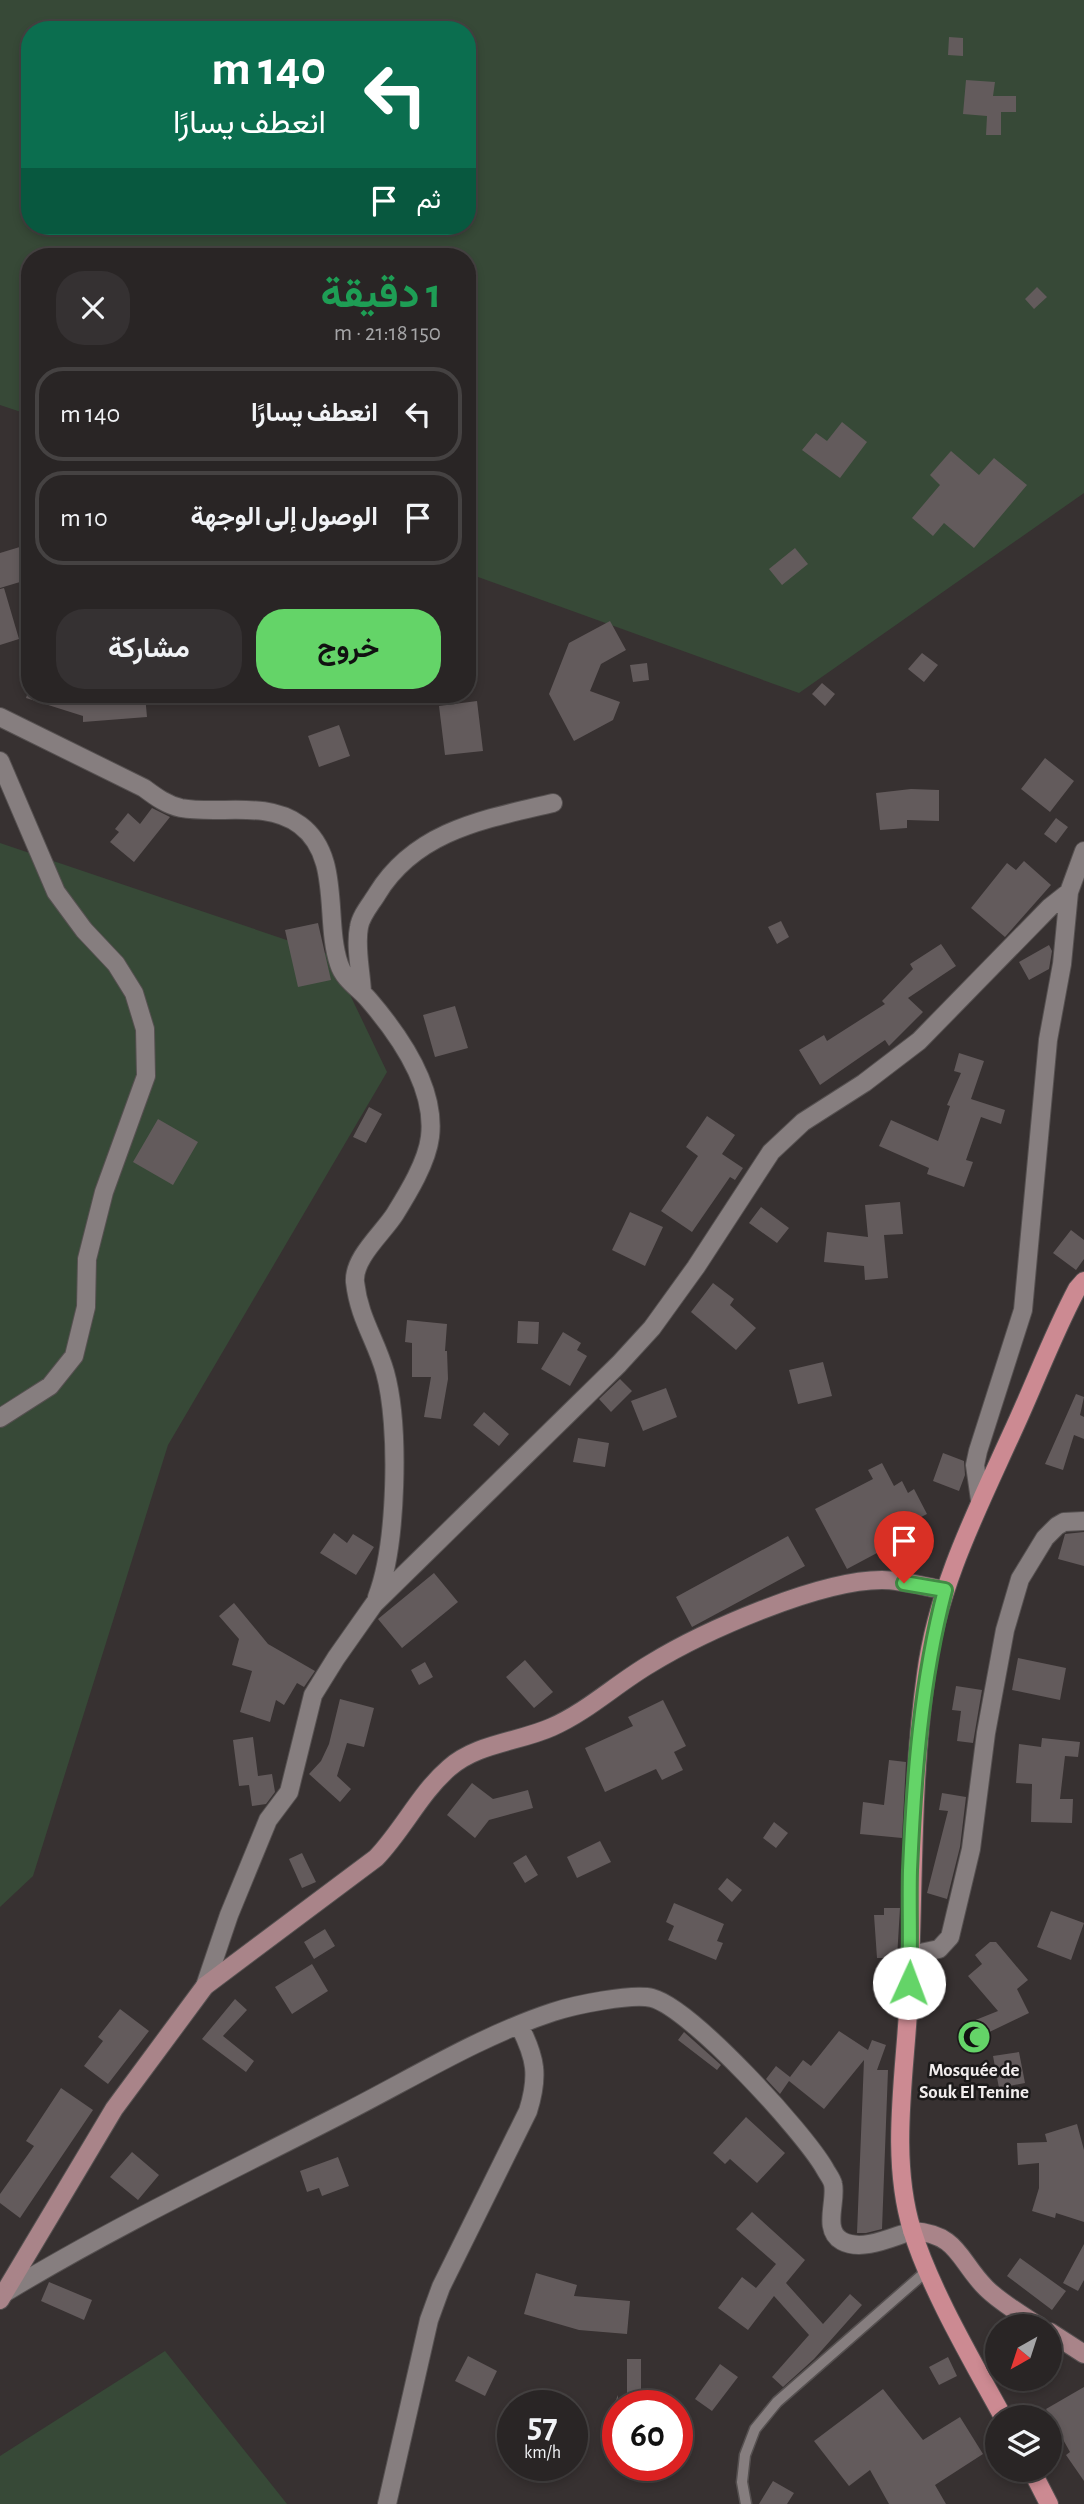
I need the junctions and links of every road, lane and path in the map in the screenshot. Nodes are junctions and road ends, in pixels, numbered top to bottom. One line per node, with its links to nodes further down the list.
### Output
1 (0, 717): 6 (street)
2 (0, 761): 8 (street)
3 (553, 803): 6 (street)
4 (1084, 851): 5 (street)
5 (1069, 892): 9 (street); 12 (street)
6 (362, 992): 12 (street)
7 (1084, 1281): 9 (main road)
8 (0, 1418)
9 (980, 1500): 11 (main road)
10 (1084, 1521): 13 (street)
11 (945, 1590): 13 (main road); 14 (main road)
12 (374, 1604): 14 (street)
13 (911, 1955): 16 (main road)
14 (205, 1986): 18 (main road)
15 (519, 2025): 16 (street); 18 (street); 24 (street)
16 (912, 2231): 17 (main road); 19 (main road)
17 (929, 2269): 22 (main road); 25 (lane)
18 (3, 2296)
19 (1022, 2314)
20 (1062, 2340): 21 (main road)
21 (1084, 2354)
22 (997, 2405)
23 (1038, 2482): 26 (main road)
24 (387, 2504)
25 (746, 2504)
26 (1049, 2504)

